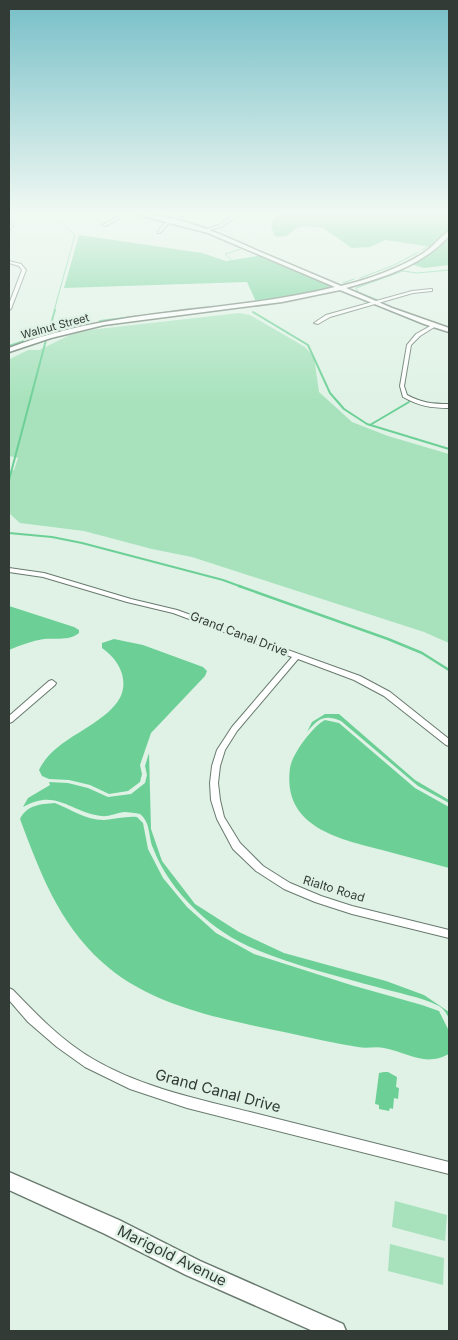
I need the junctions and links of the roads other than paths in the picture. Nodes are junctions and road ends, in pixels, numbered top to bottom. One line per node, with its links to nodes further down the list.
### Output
1 (21, 277): 7 (street)
2 (314, 277): 4 (street)
3 (376, 277): 4 (street, Walnut Street)
4 (341, 288): 6 (street); 11 (street, Walnut Street)
5 (431, 290): 6 (street)
6 (377, 303): 8 (street); 9 (street)
7 (9, 309)
8 (316, 322)
9 (434, 326): 10 (street); 12 (street)
10 (449, 330)
11 (9, 350)
12 (449, 406)
13 (9, 570): 14 (street, Grand Canal Drive)
14 (297, 656): 17 (street, Grand Canal Drive); 18 (street, Rialto Road)
15 (52, 683): 16 (street)
16 (9, 720)
17 (449, 744)
18 (449, 934)
19 (9, 993): 20 (street, Grand Canal Drive)
20 (448, 1169)
21 (9, 1181): 22 (street, Marigold Avenue)
22 (336, 1331)

